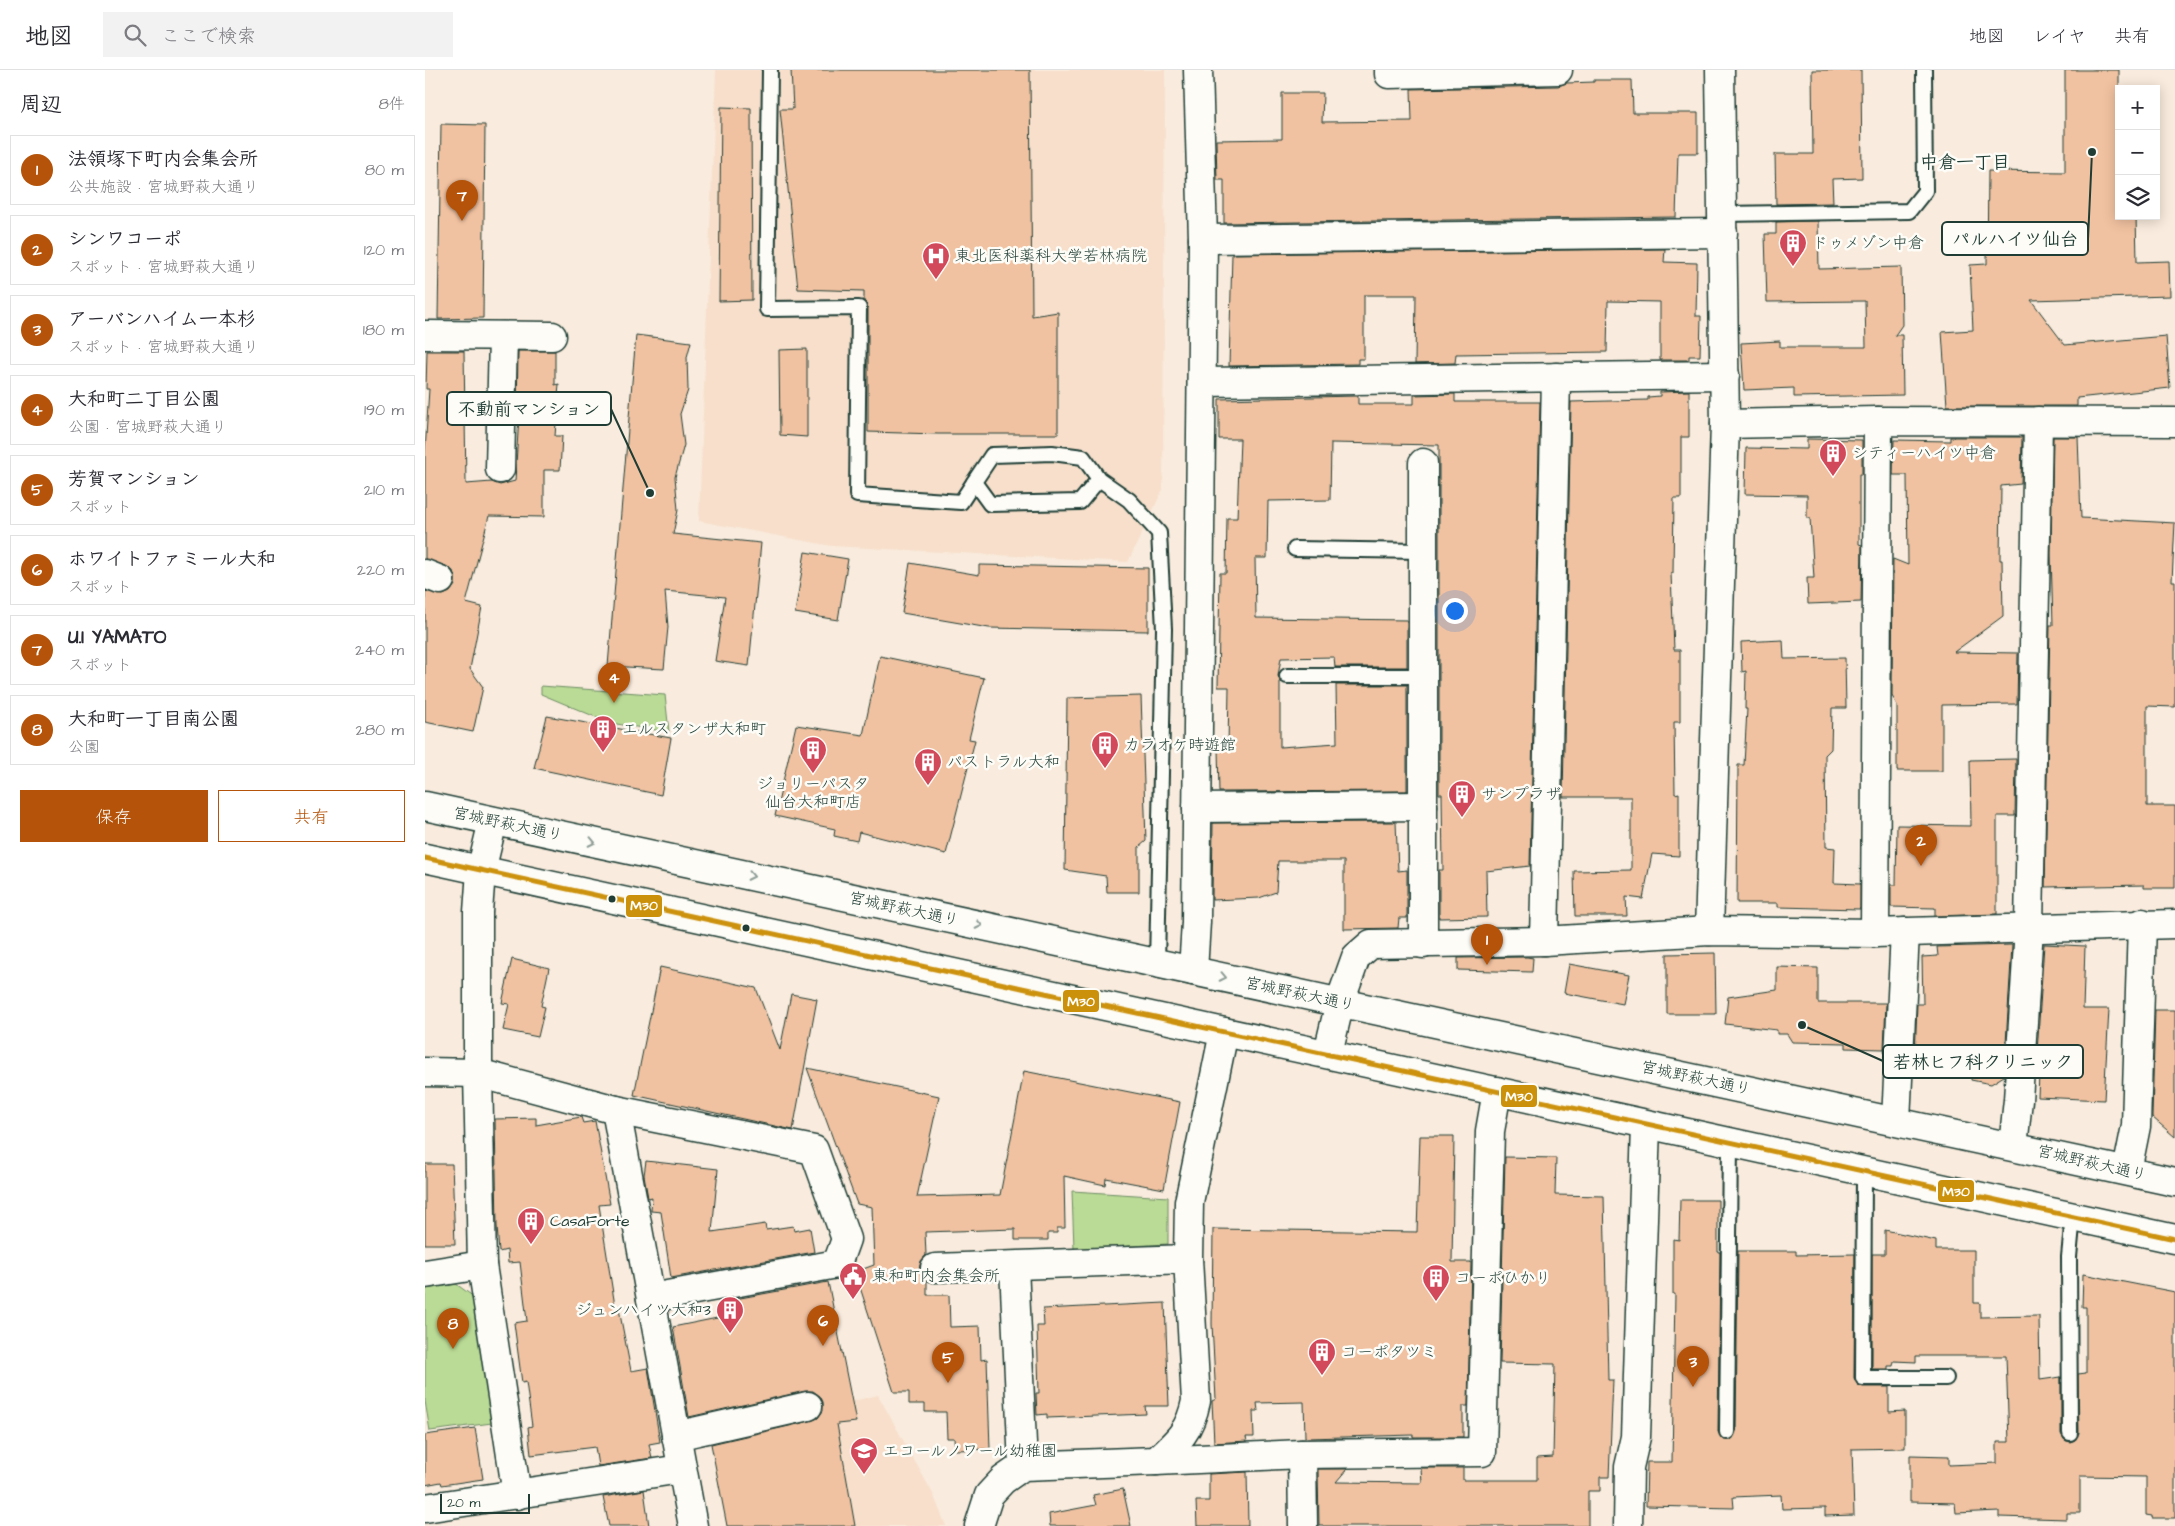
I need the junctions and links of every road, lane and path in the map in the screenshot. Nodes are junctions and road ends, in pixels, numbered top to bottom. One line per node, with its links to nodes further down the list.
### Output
1 (770, 70): 22 (lane)
2 (1198, 70): 8 (street)
3 (1389, 70): 4 (street)
4 (1558, 70)
5 (1720, 70): 7 (street)
6 (1924, 70): 7 (lane)
7 (1723, 224): 8 (street); 12 (street)
8 (1203, 238): 14 (street)
9 (425, 336): 10 (street)
10 (503, 336): 11 (street); 20 (street)
11 (552, 336)
12 (1725, 375): 13 (street); 18 (street)
13 (1556, 377): 14 (street); 39 (street)
14 (1203, 382): 29 (street)
15 (1878, 421): 16 (street); 18 (street); 38 (street)
16 (2038, 422): 17 (street); 35 (street)
17 (2175, 422)
18 (1725, 424): 36 (street)
19 (1423, 463): 24 (street)
20 (500, 469)
21 (1099, 479): 22 (lane); 22 (lane); 41 (lane)
22 (974, 482)
23 (1295, 549): 24 (lane)
24 (1423, 551): 26 (street)
25 (1287, 676): 26 (lane)
26 (1423, 676): 28 (street)
27 (425, 806): 30 (street, 宮城野萩大通り)
28 (1423, 806): 29 (street); 40 (street)
29 (1197, 808): 42 (street)
30 (493, 821): 32 (street); 41 (street, 宮城野萩大通り, one-way to 41)
31 (425, 858): 32 (street)
32 (481, 871): 44 (street); 47 (street)
33 (2142, 923): 34 (street); 35 (street); 55 (street)
34 (2175, 924)
35 (2029, 928): 37 (street); 53 (street)
36 (1709, 930): 38 (street); 39 (street)
37 (1905, 932): 38 (street); 50 (street)
38 (1875, 933)
39 (1545, 941): 40 (street)
40 (1423, 944): 43 (street)
41 (1157, 964): 42 (street, 宮城野萩大通り)
42 (1193, 971): 43 (street, 宮城野萩大通り, one-way to 43)
43 (1340, 1002): 45 (street); 50 (street, 宮城野萩大通り)
44 (1225, 1032): 45 (street); 59 (street)
45 (1328, 1053): 48 (street)
46 (425, 1072): 47 (street)
47 (478, 1073): 49 (street); 60 (street)
48 (1497, 1091): 51 (street); 70 (street)
49 (616, 1110): 64 (street); 64 (street)
50 (1896, 1121): 53 (street, 宮城野萩大通り)
51 (1646, 1124): 52 (street); 81 (street)
52 (1730, 1143): 54 (street); 67 (lane)
53 (2013, 1146): 55 (street, 宮城野萩大通り)
54 (1864, 1171): 57 (street); 65 (lane)
55 (2127, 1171): 56 (street, 宮城野萩大通り)
56 (2175, 1182)
57 (2073, 1216): 58 (street); 68 (lane)
58 (2175, 1239)
59 (1188, 1259): 61 (street); 71 (street)
60 (483, 1265): 63 (street); 74 (street)
61 (1014, 1266): 62 (street); 72 (street)
62 (935, 1268)
63 (425, 1274)
64 (651, 1298): 69 (street)
65 (1946, 1378)
66 (809, 1406): 69 (street)
67 (1727, 1432)
68 (2071, 1433)
69 (676, 1436): 73 (street)
70 (1302, 1454): 71 (street); 80 (street)
71 (1156, 1461): 72 (street)
72 (1023, 1466): 79 (street)
73 (681, 1469): 74 (street); 78 (street)
74 (517, 1495): 75 (street)
75 (425, 1508)
76 (425, 1513): 77 (street)
77 (426, 1526)
78 (693, 1526)
79 (979, 1526)
80 (1303, 1526)
81 (1628, 1526)

